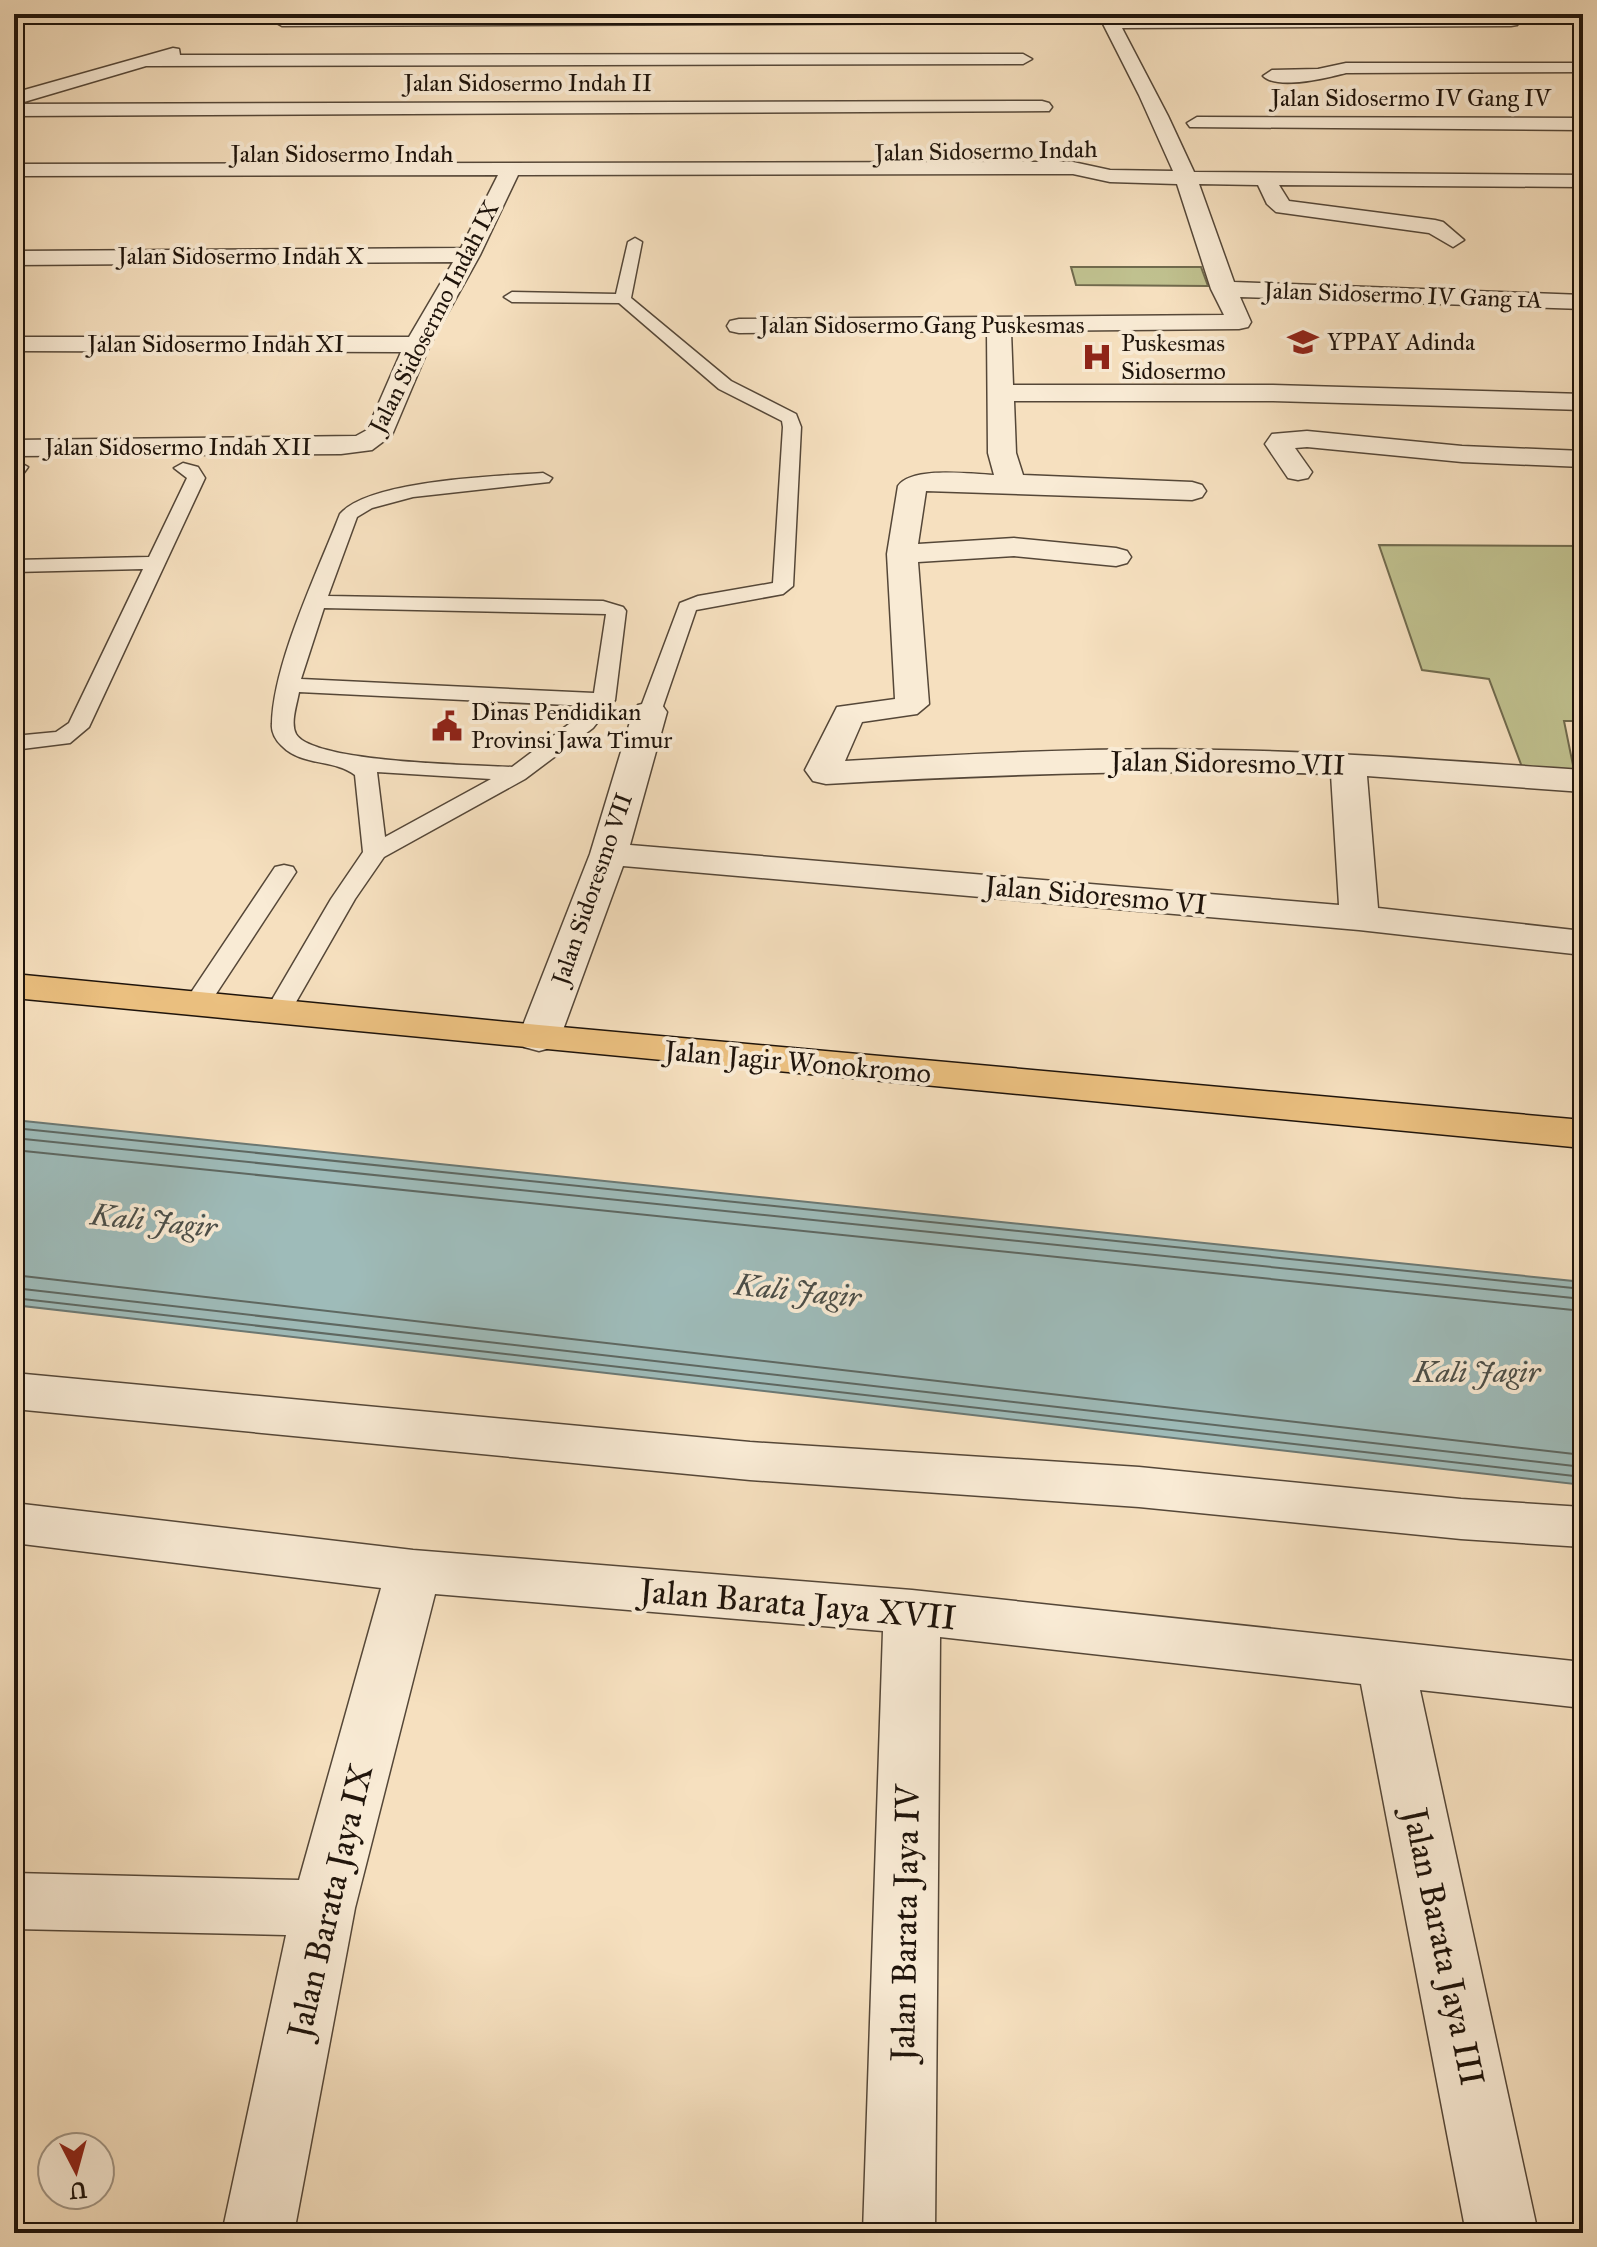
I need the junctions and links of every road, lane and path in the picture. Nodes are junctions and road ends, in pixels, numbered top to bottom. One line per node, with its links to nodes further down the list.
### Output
1 (308, 14): 5 (street)
2 (1108, 18): 3 (street); 20 (street, Jalan Sidosermo Gang Puskesmas)
3 (1511, 21)
4 (1013, 34): 5 (street); 5 (street); 12 (street, Jalan Sidosermo Indah II)
5 (676, 39): 8 (street)
6 (206, 43): 8 (street)
7 (1555, 52): 9 (street)
8 (145, 61): 11 (street)
9 (1580, 69): 10 (street)
10 (1272, 76)
11 (14, 99)
12 (14, 110)
13 (1197, 123): 14 (street, Jalan Sidosermo IV Gang IV)
14 (1239, 123): 15 (street, Jalan Sidosermo IV Gang IV); 16 (street, Jalan Sidosermo IV Gang IV)
15 (1583, 124)
16 (1256, 167): 20 (street, Jalan Sidosermo Indah); 22 (street, Jalan Sidosermo Indah); 23 (street)
17 (14, 170): 19 (street, Jalan Sidosermo Indah)
18 (508, 174): 19 (street, Jalan Sidosermo Indah); 20 (street, Jalan Sidosermo Indah); 25 (street, Jalan Sidosermo Indah IX)
19 (102, 175): 21 (street, Jalan Sidosermo Indah)
20 (1186, 178): 27 (street, Jalan Sidosermo Gang Puskesmas)
21 (14, 181)
22 (1583, 181)
23 (1453, 240)
24 (635, 242): 29 (lane)
25 (469, 255): 26 (street, Jalan Sidosermo Indah X); 34 (street, Jalan Sidosermo Indah IX)
26 (14, 258)
27 (1223, 289): 30 (street, Jalan Sidosermo IV Gang 1A); 31 (street, Jalan Sidosermo Gang Puskesmas)
28 (512, 297): 29 (lane)
29 (623, 299): 54 (lane, Jalan Sidoresmo VII)
30 (1583, 302)
31 (999, 325): 32 (street, Jalan Sidosermo Gang Puskesmas); 35 (street)
32 (739, 326)
33 (14, 344): 34 (street, Jalan Sidosermo Indah XI)
34 (417, 345): 39 (street, Jalan Sidosermo Indah IX)
35 (1002, 393): 36 (street); 45 (street)
36 (1273, 393): 37 (street); 38 (street)
37 (1583, 402)
38 (1307, 439): 40 (street); 43 (street)
39 (341, 446): 41 (street, Jalan Sidosermo Indah XII)
40 (1583, 459)
41 (16, 463)
42 (183, 468): 49 (lane)
43 (1298, 472)
44 (543, 478): 51 (lane)
45 (1023, 484): 46 (street); 47 (street)
46 (1192, 491)
47 (902, 554): 48 (street); 57 (street, Jalan Sidoresmo VII)
48 (1116, 557)
49 (154, 563): 50 (lane); 55 (lane)
50 (14, 566)
51 (318, 602): 52 (lane); 53 (lane)
52 (288, 685): 53 (lane); 56 (lane)
53 (604, 700): 58 (lane)
54 (650, 712): 61 (street, Jalan Sidoresmo VII)
55 (14, 743)
56 (356, 764): 58 (lane); 60 (lane)
57 (1348, 764): 59 (street, Jalan Sidoresmo VII); 63 (street)
58 (517, 774): 60 (lane)
59 (1583, 781)
60 (375, 852): 67 (lane)
61 (609, 854): 63 (street, Jalan Sidoresmo VI); 68 (street, Jalan Sidoresmo VII)
62 (284, 872): 66 (lane)
63 (1359, 918): 64 (street, Jalan Sidoresmo VI)
64 (1583, 943)
65 (14, 986): 66 (main road, Jalan Jagir Wonokromo)
66 (197, 1003): 67 (main road, Jalan Jagir Wonokromo)
67 (279, 1010): 68 (main road, Jalan Jagir Wonokromo)
68 (539, 1038): 69 (main road, Jalan Jagir Wonokromo)
69 (1583, 1134)
70 (14, 1391): 72 (street)
71 (14, 1523): 73 (street, Jalan Barata Jaya XVII)
72 (1583, 1527)
73 (413, 1571): 74 (street, Jalan Barata Jaya XVII); 78 (street, Jalan Barata Jaya IX)
74 (912, 1612): 75 (street, Jalan Barata Jaya XVII); 80 (street, Jalan Barata Jaya IV)
75 (1385, 1662): 76 (street, Jalan Barata Jaya XVII); 81 (street, Jalan Barata Jaya III)
76 (1583, 1685)
77 (14, 1901): 78 (street)
78 (323, 1908): 79 (street, Jalan Barata Jaya IX)
79 (258, 2233)
80 (899, 2233)
81 (1502, 2233)

